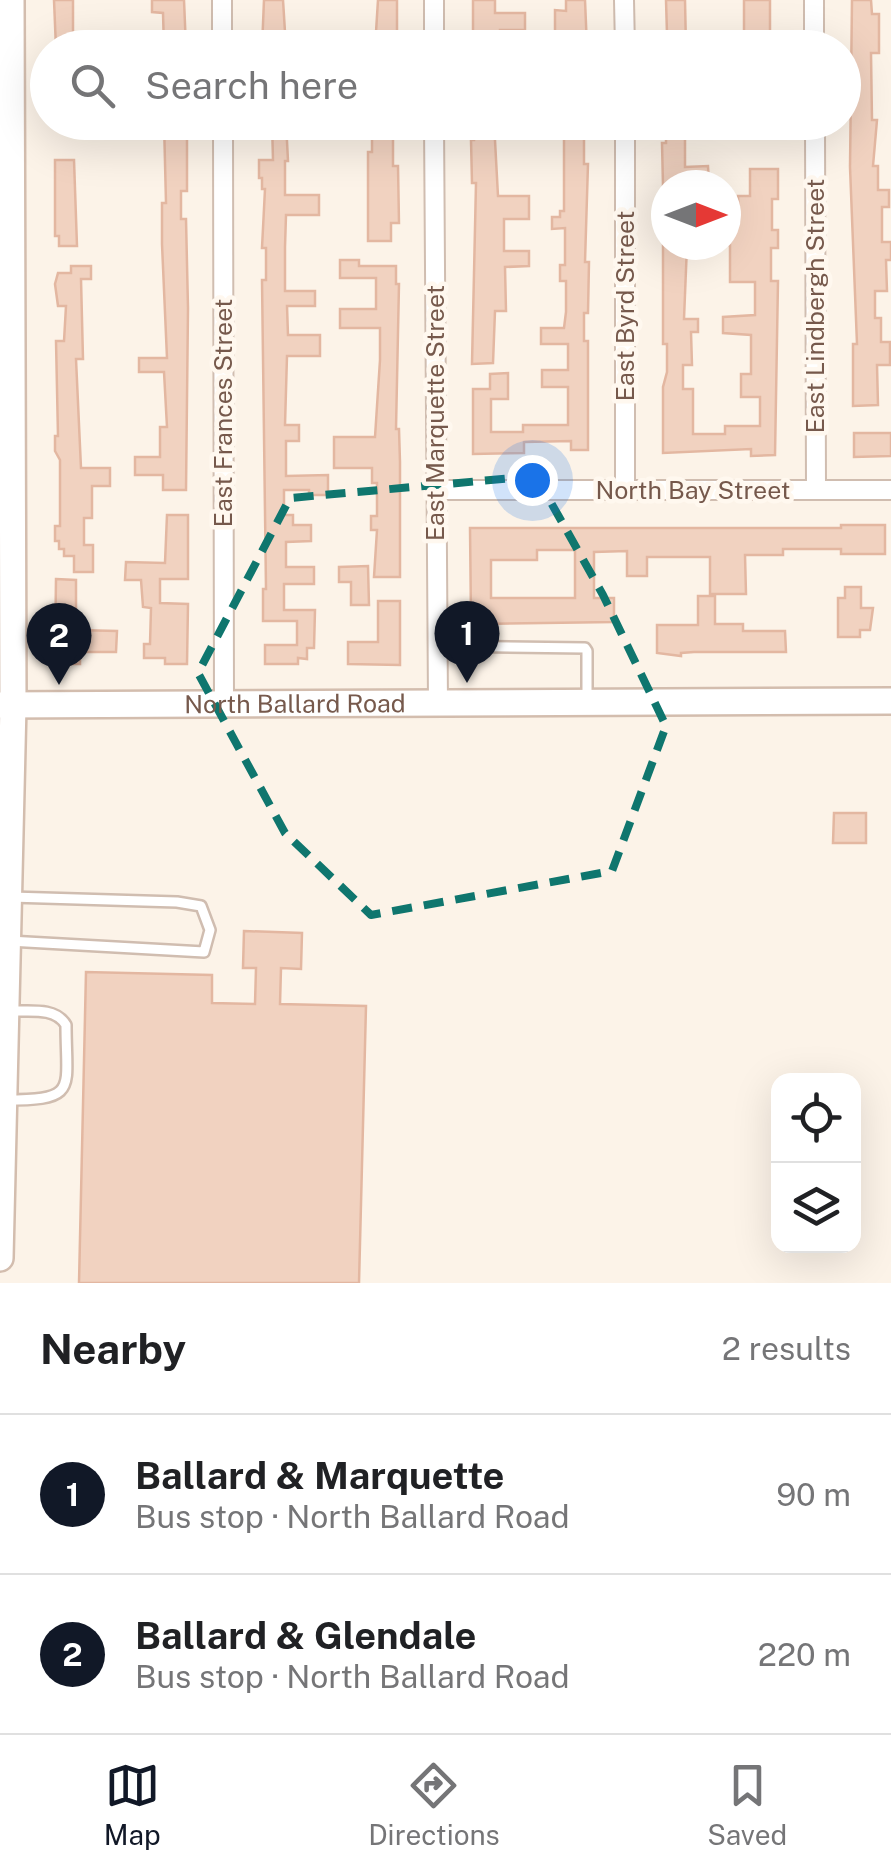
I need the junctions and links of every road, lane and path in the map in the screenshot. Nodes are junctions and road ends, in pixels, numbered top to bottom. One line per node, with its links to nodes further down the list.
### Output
1 (11, 0): 14 (street)
2 (222, 0): 6 (street)
3 (434, 0): 7 (street)
4 (624, 0): 8 (street)
5 (814, 0): 9 (street)
6 (222, 30)
7 (434, 30)
8 (624, 30)
9 (814, 30)
10 (223, 140): 23 (street, East Frances Street)
11 (434, 140): 15 (street, East Marquette Street)
12 (625, 140): 16 (street, East Byrd Street)
13 (815, 140): 17 (street, East Lindbergh Street)
14 (6, 161): 24 (street)
15 (436, 490): 16 (street, North Bay Street); 19 (street, East Marquette Street)
16 (624, 490): 17 (street, North Bay Street)
17 (816, 490): 18 (street, North Bay Street)
18 (891, 490)
19 (437, 646): 21 (lane); 22 (street, East Marquette Street)
20 (891, 700): 21 (street, North Ballard Road)
21 (587, 702): 22 (street, North Ballard Road)
22 (438, 703): 23 (street, North Ballard Road)
23 (224, 704): 24 (street, North Ballard Road)
24 (6, 705): 25 (street)
25 (6, 763): 26 (street)
26 (5, 847): 27 (street)
27 (6, 891): 28 (street); 28 (lane)
28 (7, 941): 29 (street)
29 (6, 1011): 30 (street); 30 (lane)
30 (4, 1100): 31 (street)
31 (0, 1210): 32 (street)
32 (0, 1258)

